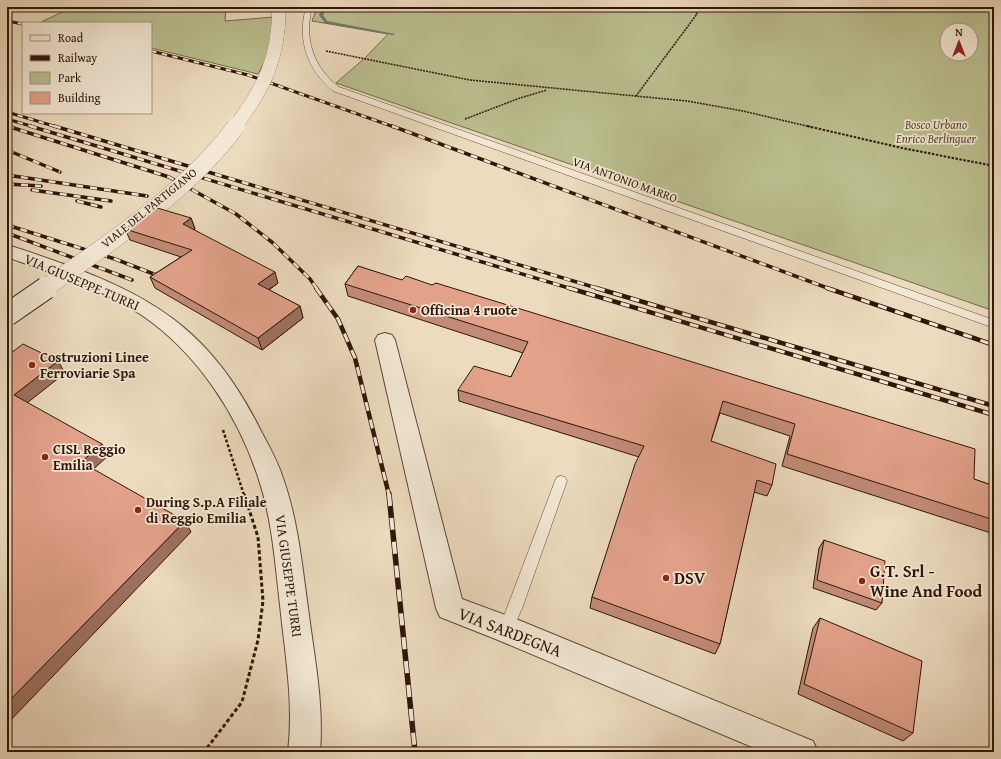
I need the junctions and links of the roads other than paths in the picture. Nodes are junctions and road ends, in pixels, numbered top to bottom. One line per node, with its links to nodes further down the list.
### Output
1 (278, 7): 4 (street, VIALE DEL PARTIGIANO, bridge)
2 (309, 7): 5 (lane, VIA ANTONIO MARRO)
3 (7, 250): 9 (street, VIA GIUSEPPE TURRI)
4 (7, 314)
5 (994, 324)
6 (385, 340): 8 (street, VIA SARDEGNA)
7 (561, 481): 8 (lane)
8 (506, 629): 10 (street, VIA SARDEGNA)
9 (304, 752)
10 (802, 752)

